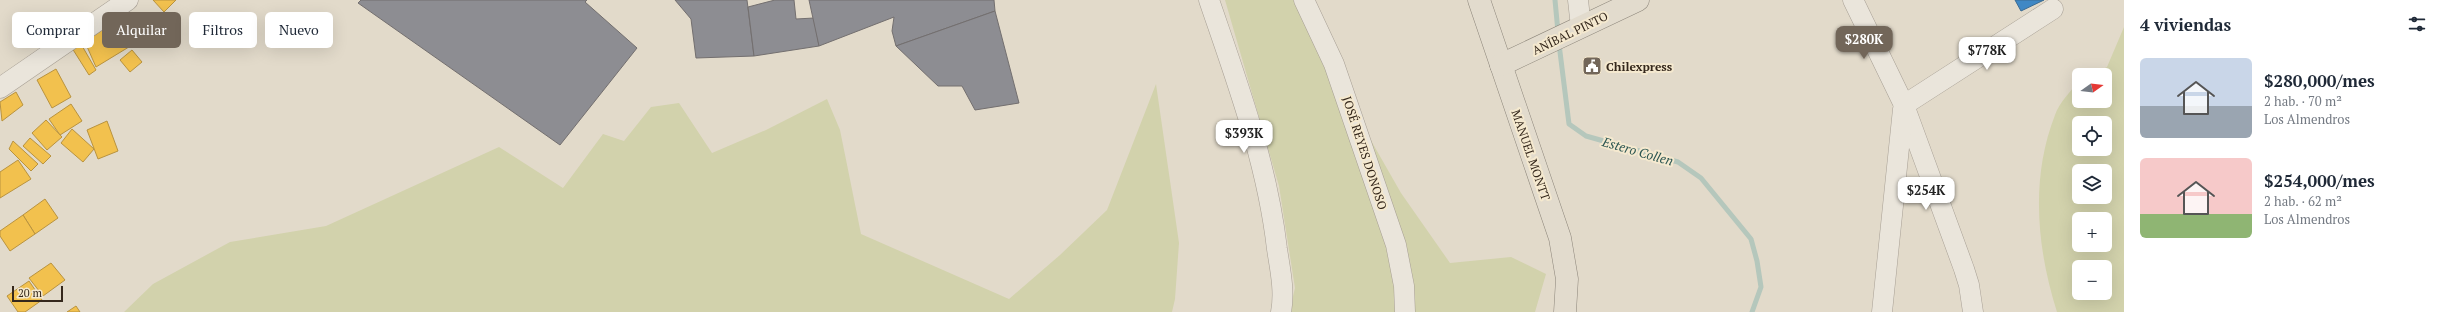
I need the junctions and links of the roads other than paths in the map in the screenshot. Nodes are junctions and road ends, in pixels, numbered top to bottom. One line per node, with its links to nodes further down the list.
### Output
1 (128, 0): 11 (street)
2 (1209, 0): 13 (street)
3 (1304, 0): 14 (street, JOSÉ REYES DONOSO)
4 (1479, 0): 10 (main road, MANUEL MONTT)
5 (1578, 0): 9 (street)
6 (1638, 0): 9 (main road, ANÍBAL PINTO)
7 (1853, 0): 12 (street)
8 (2053, 10): 12 (street)
9 (1578, 29): 10 (main road, ANÍBAL PINTO)
10 (1501, 66): 15 (main road, MANUEL MONTT)
11 (0, 88)
12 (1904, 105): 16 (street); 17 (street)
13 (1281, 312)
14 (1405, 312)
15 (1565, 312)
16 (1882, 312)
17 (1973, 312)

